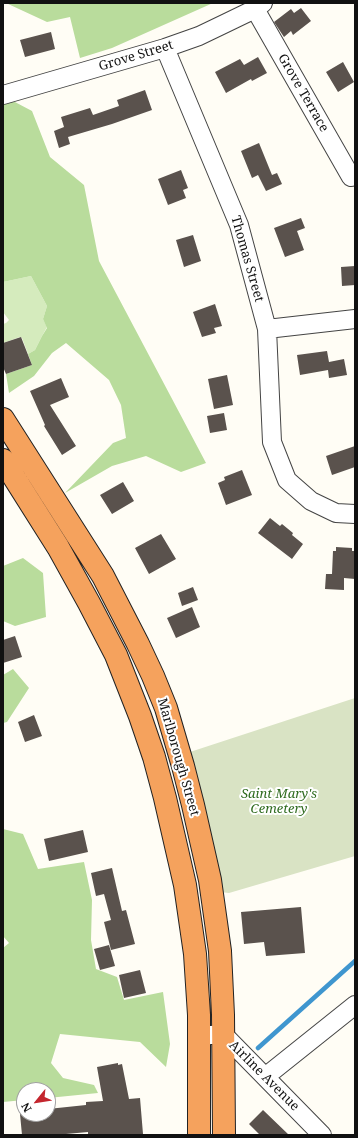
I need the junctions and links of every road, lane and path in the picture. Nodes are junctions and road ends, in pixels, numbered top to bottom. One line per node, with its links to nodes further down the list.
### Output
1 (259, 6): 2 (street, Grove Street); 4 (street, Grove Terrace)
2 (165, 48): 3 (street, Grove Street); 6 (street, Thomas Street)
3 (3, 95)
4 (351, 177)
5 (355, 319): 6 (street)
6 (267, 329): 9 (street, Thomas Street)
7 (3, 419): 11 (highway, Marlborough Street)
8 (3, 460): 12 (highway, Marlborough Street)
9 (355, 514)
10 (355, 1005): 13 (street)
11 (223, 1034): 12 (street, Airline Avenue); 13 (street, Airline Avenue); 15 (highway, Marlborough Street)
12 (199, 1036): 14 (highway, Marlborough Street)
13 (265, 1077): 16 (street, Airline Avenue)
14 (199, 1135)
15 (224, 1135)
16 (322, 1135)

